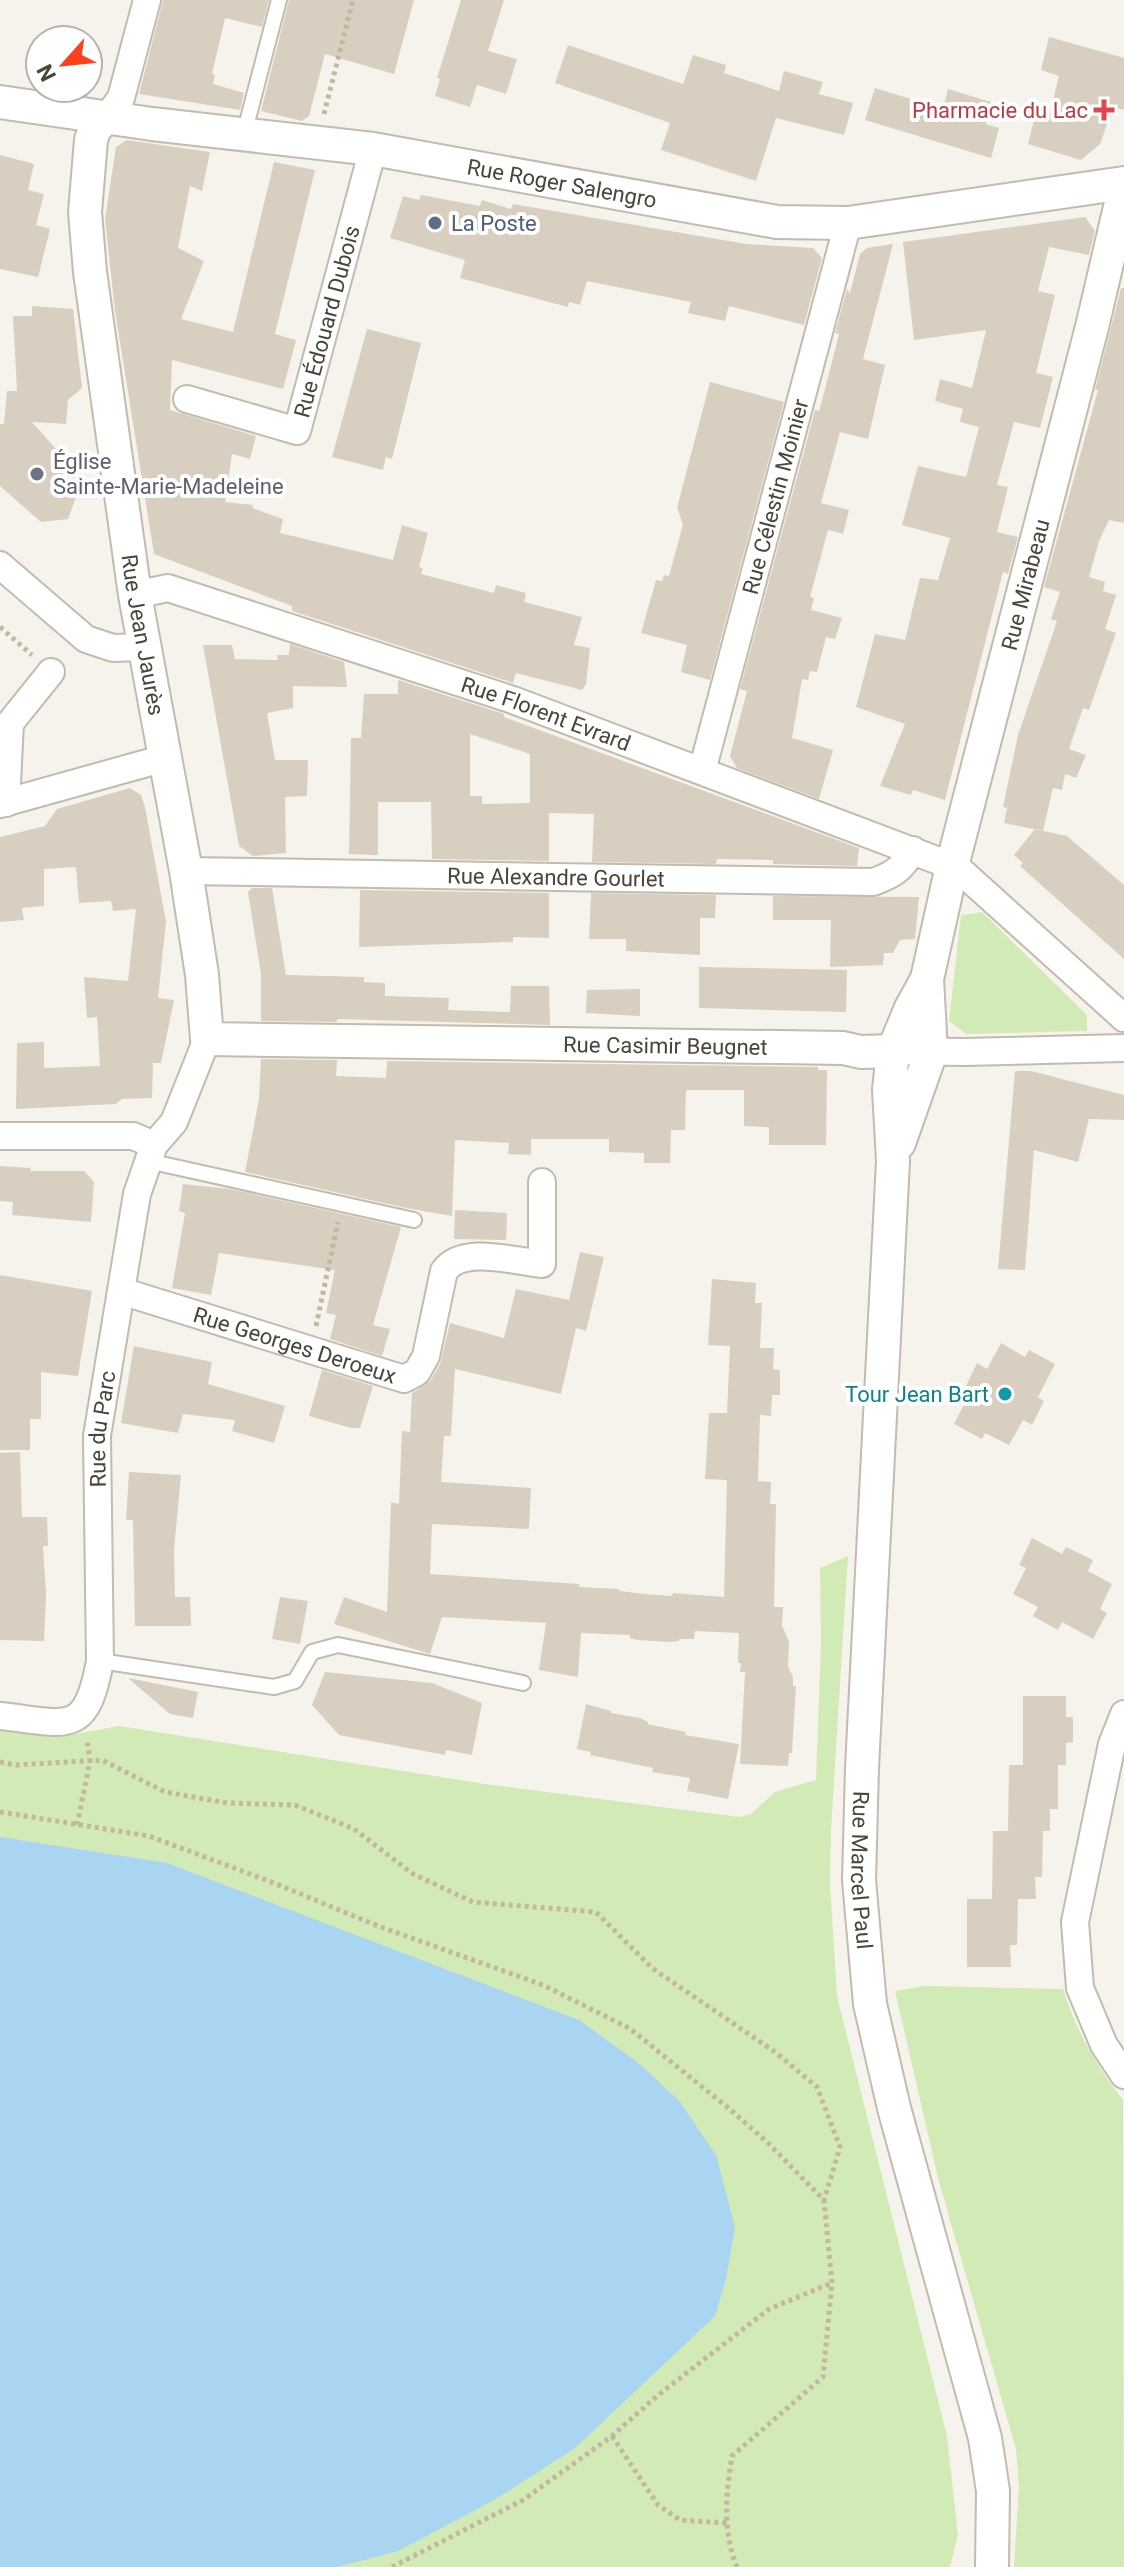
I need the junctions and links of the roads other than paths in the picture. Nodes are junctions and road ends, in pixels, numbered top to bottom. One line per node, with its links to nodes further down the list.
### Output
1 (147, 0): 4 (street)
2 (279, 0): 5 (lane)
3 (0, 102): 4 (street, Rue Roger Salengro)
4 (107, 117): 5 (street, Rue Roger Salengro); 12 (street, Rue Jean Jaurès)
5 (243, 134): 6 (street, Rue Roger Salengro)
6 (373, 149): 9 (street, Rue Roger Salengro); 10 (street, Rue Édouard Dubois)
7 (1124, 183): 9 (street, Rue Roger Salengro)
8 (1124, 190): 19 (street, Rue Mirabeau)
9 (848, 223): 16 (street, Rue Célestin Moinier)
10 (187, 399)
11 (0, 565): 13 (street)
12 (135, 595): 13 (street, Rue Jean Jaurès); 16 (street, Rue Florent Evrard)
13 (145, 647): 15 (street, Rue Jean Jaurès)
14 (51, 672): 17 (street)
15 (165, 758): 17 (street); 20 (street, Rue Jean Jaurès)
16 (702, 771): 18 (street, Rue Florent Evrard)
17 (3, 804)
18 (913, 850): 19 (street, Rue Florent Evrard); 20 (street, Rue Alexandre Gourlet)
19 (952, 866): 21 (street, Rue Mirabeau); 22 (street, Rue Florent Evrard)
20 (186, 871): 23 (street, Rue Jean Jaurès)
21 (927, 979): 25 (street, Rue Mirabeau); 26 (street, Rue Mirabeau)
22 (1124, 1018): 24 (street)
23 (207, 1039): 25 (street, Rue Casimir Beugnet); 28 (street, Rue Jean Jaurès)
24 (1121, 1048): 26 (street, Rue Casimir Beugnet)
25 (893, 1051): 26 (street, Rue Casimir Beugnet); 29 (street, Rue Marcel Paul)
26 (931, 1052): 29 (street, Rue Marcel Paul)
27 (0, 1136): 28 (street)
28 (151, 1153): 31 (lane); 32 (street, Rue du Parc)
29 (893, 1161): 38 (street, Rue Marcel Paul)
30 (542, 1182): 32 (street, Rue Georges Deroeux)
31 (414, 1220)
32 (121, 1291): 33 (street, Rue du Parc)
33 (100, 1661): 34 (lane); 36 (street, Rue du Parc)
34 (523, 1683)
35 (1124, 1714): 37 (street)
36 (0, 1716)
37 (1124, 2075)
38 (991, 2566)

